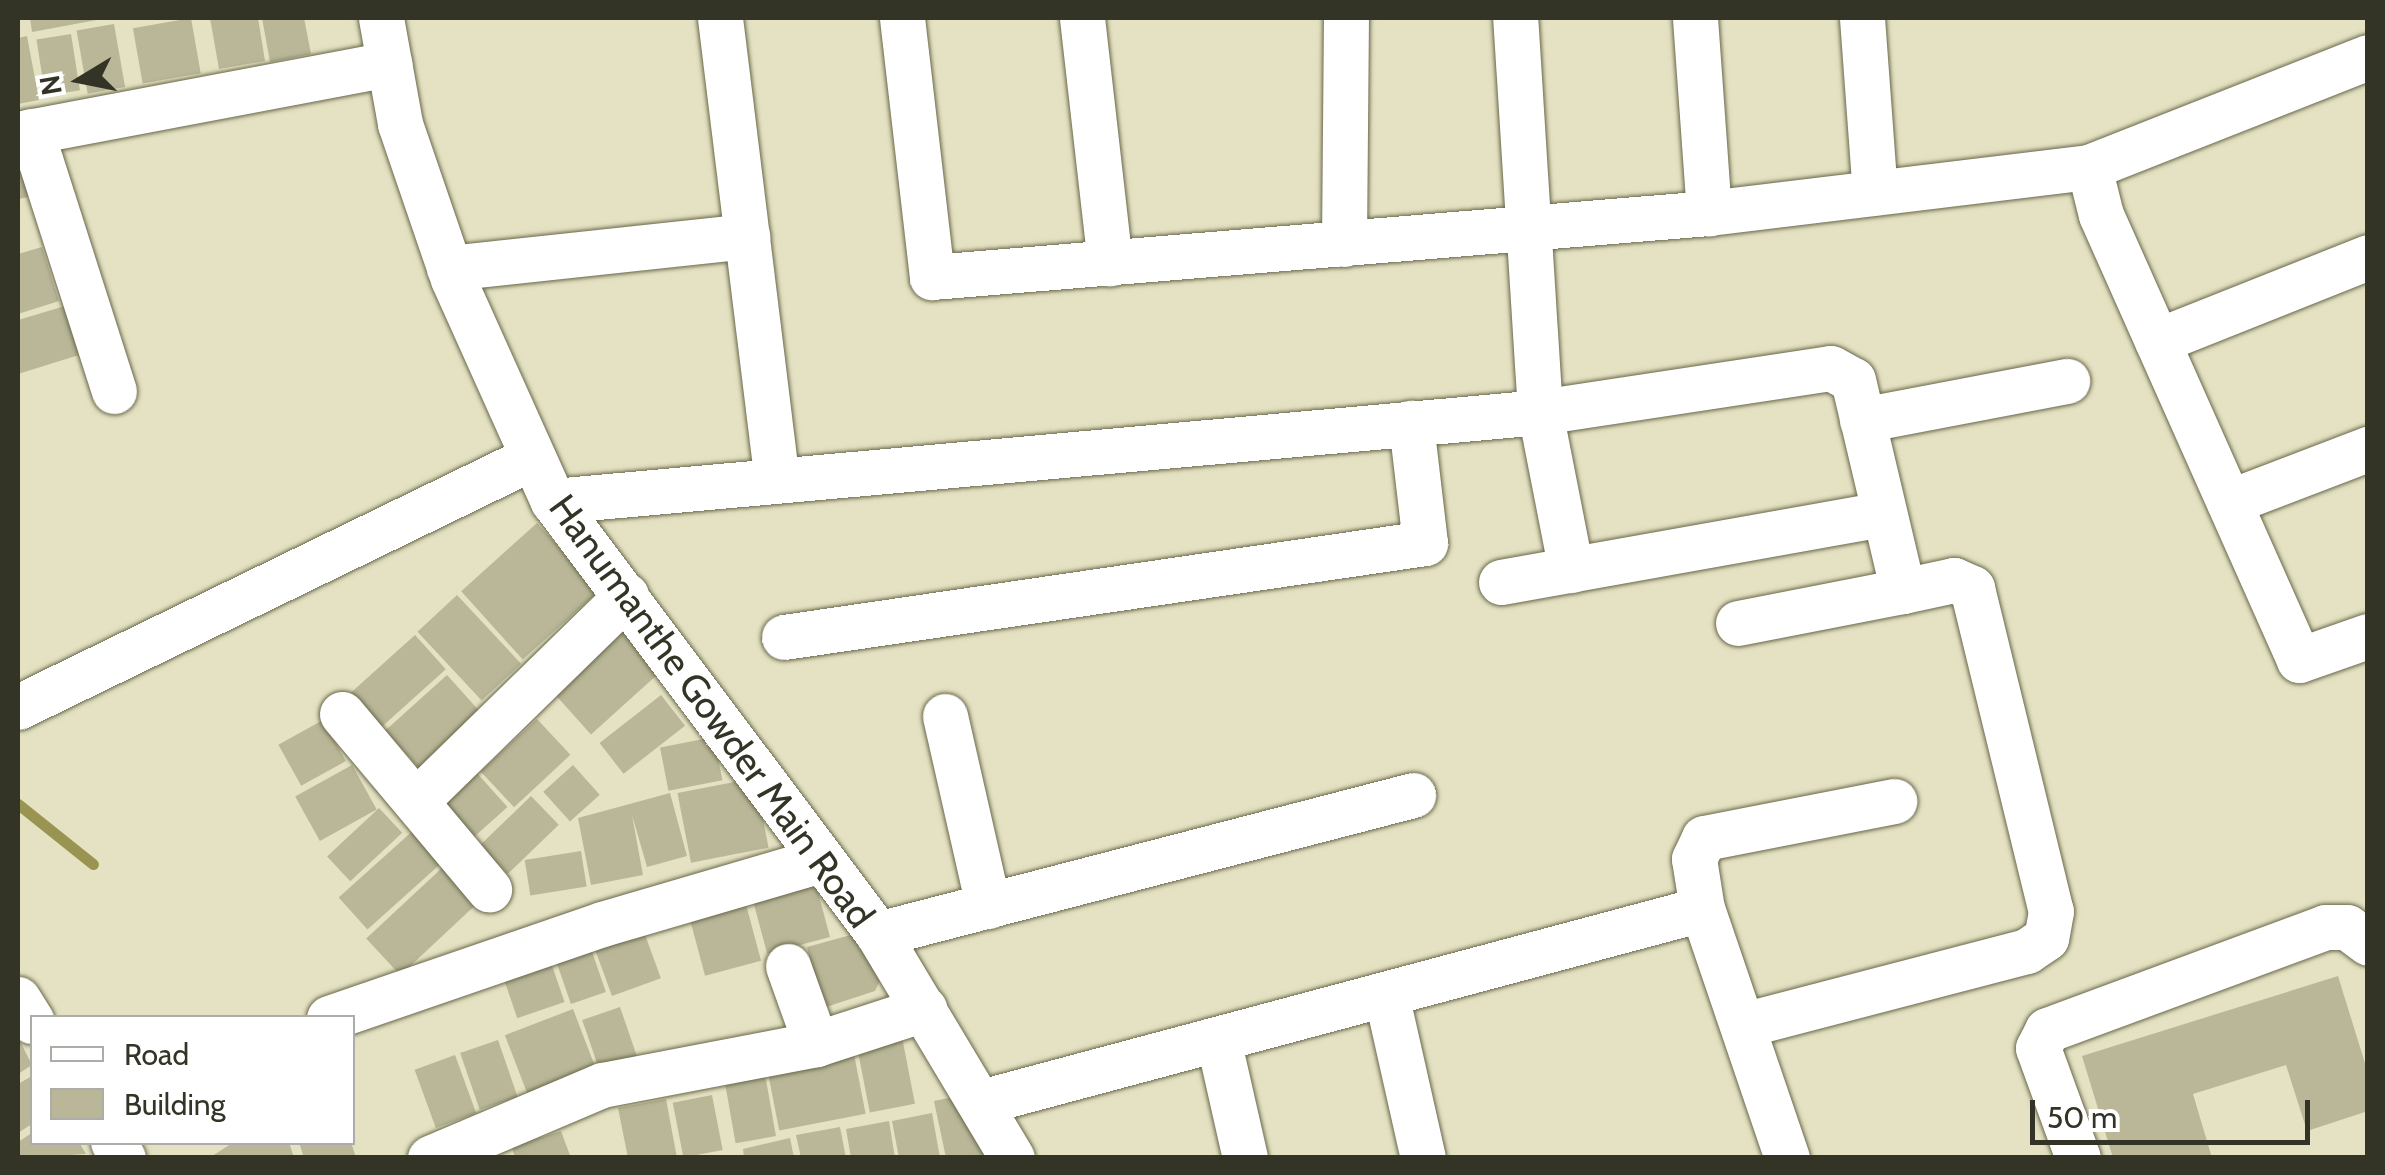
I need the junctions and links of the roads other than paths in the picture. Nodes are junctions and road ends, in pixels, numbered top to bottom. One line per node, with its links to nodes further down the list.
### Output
1 (381, 18): 10 (street, Hanumanthe Gowder Main Road)
2 (720, 18): 16 (street)
3 (902, 18): 19 (street)
4 (1082, 18): 19 (street)
5 (1346, 18): 17 (street)
6 (1515, 18): 15 (street)
7 (1695, 18): 14 (street)
8 (1862, 18): 13 (street)
9 (2368, 57): 12 (street)
10 (389, 64): 11 (street); 20 (street, Hanumanthe Gowder Main Road)
11 (24, 132): 23 (street)
12 (2089, 167): 13 (street); 21 (street)
13 (1876, 193): 14 (street)
14 (1708, 214): 15 (street)
15 (1529, 228): 17 (street); 24 (street)
16 (747, 236): 20 (street); 29 (street)
17 (1344, 244): 19 (street)
18 (2368, 257): 21 (street)
19 (1110, 263)
20 (449, 268): 28 (street, Hanumanthe Gowder Main Road)
21 (2156, 340): 31 (street)
22 (2067, 380): 25 (street)
23 (114, 391)
24 (1540, 412): 25 (street); 26 (street); 33 (street)
25 (1862, 420): 32 (street)
26 (1412, 423): 29 (street); 38 (street)
27 (2368, 449): 31 (street)
28 (533, 457): 30 (street, Hanumanthe Gowder Main Road); 40 (street)
29 (776, 479): 30 (street)
30 (553, 502): 36 (street, Hanumanthe Gowder Main Road)
31 (2229, 502): 39 (street)
32 (1883, 514): 33 (street); 35 (street)
33 (1570, 570): 34 (street)
34 (1501, 582)
35 (1903, 592): 37 (street); 56 (street)
36 (626, 596): 44 (street); 46 (street, Hanumanthe Gowder Main Road)
37 (1738, 623)
38 (784, 636)
39 (2368, 636)
40 (18, 707)
41 (342, 714): 44 (street)
42 (946, 716): 48 (street)
43 (1413, 795): 48 (street)
44 (418, 799): 47 (street)
45 (1894, 801): 49 (street)
46 (820, 860): 50 (street, Hanumanthe Gowder Main Road); 55 (street)
47 (489, 889)
48 (988, 906): 50 (street)
49 (1702, 909): 53 (street); 56 (street)
50 (878, 934): 54 (street, Hanumanthe Gowder Main Road)
51 (2368, 943): 65 (street)
52 (788, 966): 58 (street)
53 (1386, 994): 57 (street); 63 (street)
54 (924, 1009): 58 (street); 59 (street, Hanumanthe Gowder Main Road)
55 (339, 1015)
56 (1742, 1025): 64 (street)
57 (1218, 1039): 59 (street); 62 (street)
58 (816, 1044): 60 (street)
59 (981, 1102): 61 (street, Hanumanthe Gowder Main Road)
60 (430, 1158)
61 (1012, 1158)
62 (1244, 1158)
63 (1423, 1158)
64 (1787, 1158)
65 (2078, 1158)

